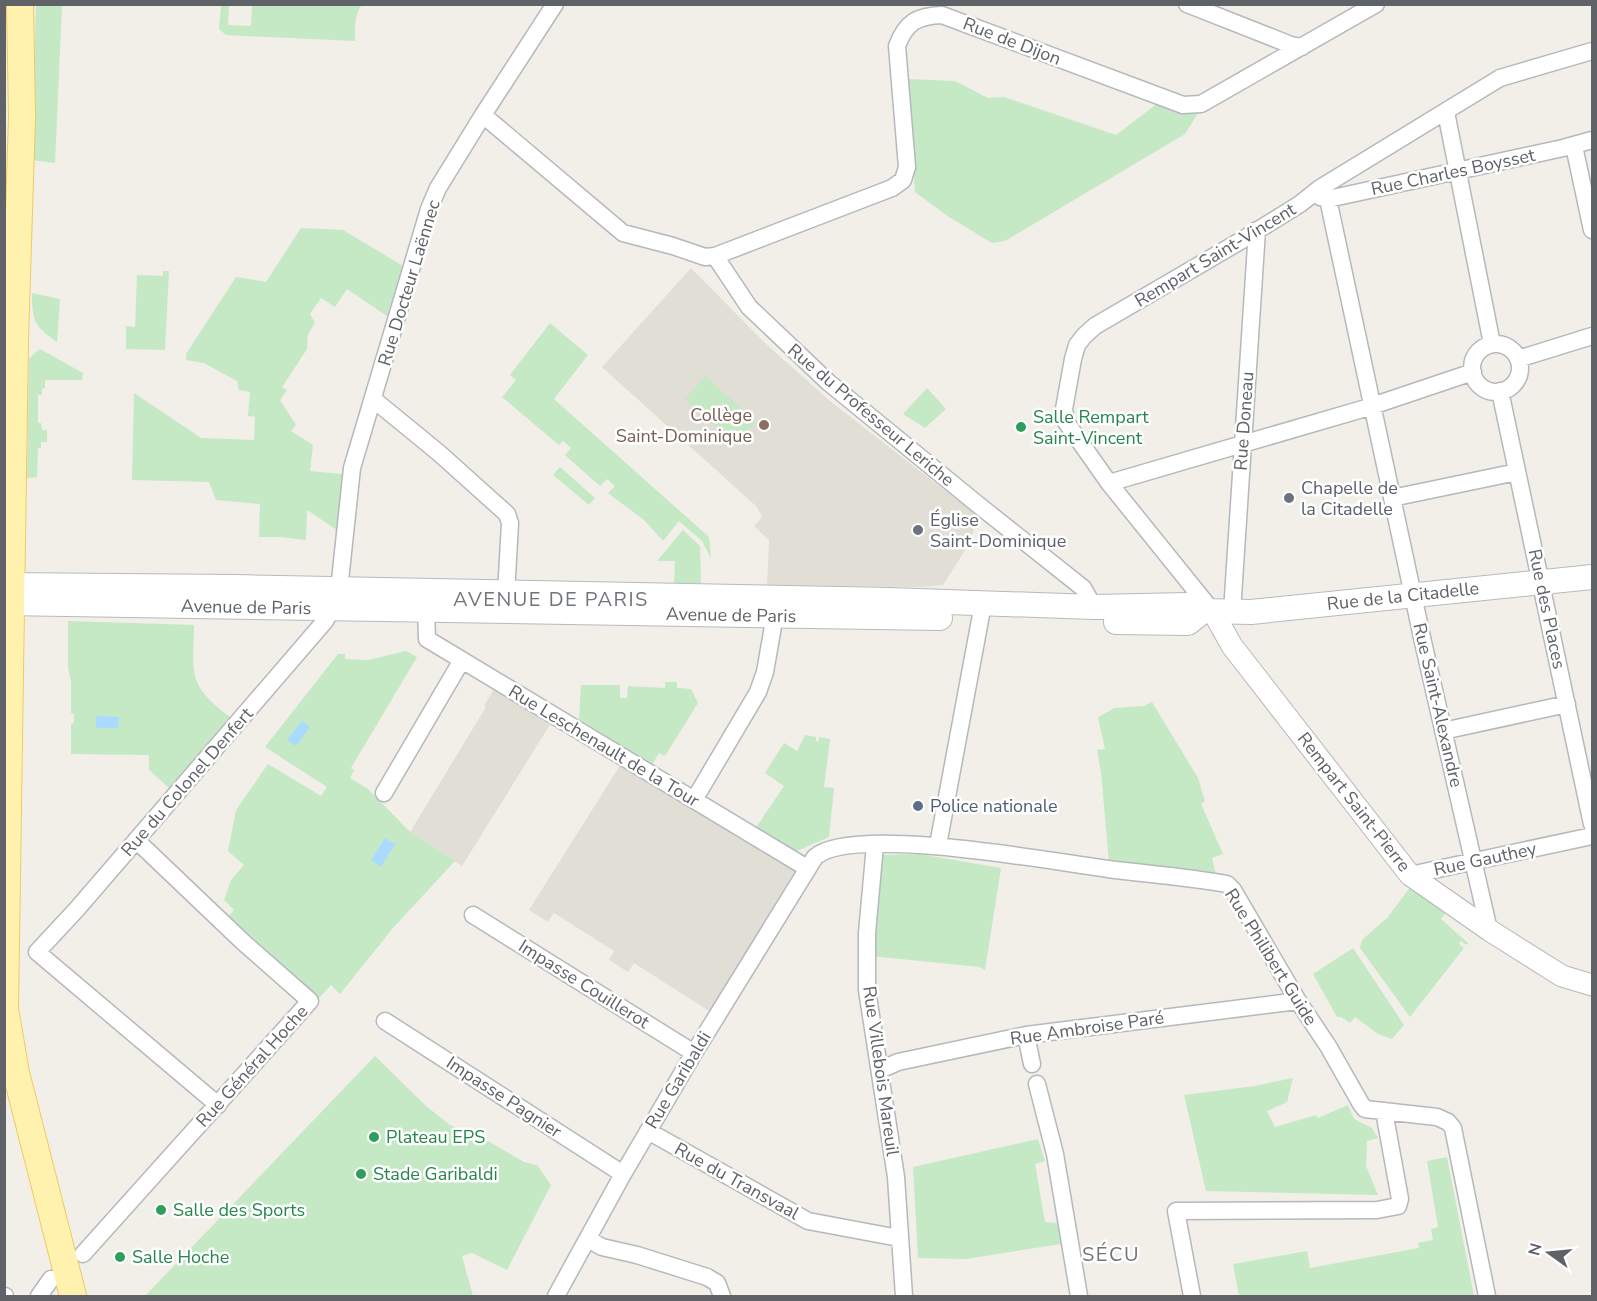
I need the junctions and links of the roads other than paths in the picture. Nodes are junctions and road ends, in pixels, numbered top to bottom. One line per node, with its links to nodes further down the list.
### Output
1 (20, 4): 31 (main road)
2 (555, 4): 8 (street, Rue Docteur Laënnec)
3 (1188, 4): 5 (street)
4 (1376, 4): 5 (street, Rue de Dijon)
5 (1302, 47): 15 (street, Rue de Dijon)
6 (1593, 51): 7 (street, Rempart Saint-Vincent)
7 (1446, 112): 11 (street); 12 (street, Rempart Saint-Vincent)
8 (483, 115): 15 (street); 21 (street, Rue Docteur Laënnec)
9 (1593, 140): 10 (street, Rue Charles Boysset)
10 (1574, 146): 11 (street, Rue Charles Boysset); 14 (street)
11 (1457, 171): 12 (street, Rue Charles Boysset); 17 (street)
12 (1321, 197): 13 (street, Rempart Saint-Vincent); 22 (street, Rue Saint-Alexandre)
13 (1257, 230): 23 (street, Rue Doneau); 25 (street, Rempart Saint-Vincent)
14 (1593, 230)
15 (715, 256): 35 (street, Rue du Professeur Leriche)
16 (1593, 336): 18 (street)
17 (1492, 344): 18 (street); 19 (street)
18 (1518, 359): 20 (street)
19 (1473, 372): 20 (street); 22 (street)
20 (1500, 391): 24 (street, Rue des Places)
21 (373, 399): 30 (street); 33 (street, Rue Docteur Laënnec)
22 (1373, 406): 23 (street); 26 (street, Rue Saint-Alexandre)
23 (1243, 442): 25 (street); 38 (street, Rue Doneau)
24 (1517, 472): 26 (street); 29 (street, Rue des Places)
25 (1109, 483): 27 (street, Rempart Saint-Vincent)
26 (1392, 498): 32 (street, Rue Saint-Alexandre)
27 (1179, 570): 34 (street); 38 (street, Rempart Saint-Vincent)
28 (1593, 577): 29 (main road, Rue de la Citadelle)
29 (1541, 582): 32 (main road, Rue de la Citadelle); 43 (street, Rue des Places)
30 (497, 593): 33 (main road, Avenue de Paris); 36 (street); 37 (main road, Avenue de Paris); 39 (street)
31 (8, 594): 33 (main road, Avenue de Paris); 33 (main road, Avenue de Paris); 74 (main road)
32 (1414, 596): 38 (main road, Rue de la Citadelle); 44 (street, Rue Saint-Alexandre)
33 (336, 599): 36 (main road, Avenue de Paris); 49 (street, Rue du Colonel Denfert)
34 (1176, 605): 35 (main road, Avenue de Paris); 38 (main road, Avenue de Paris)
35 (1094, 607): 37 (main road, Avenue de Paris)
36 (426, 609): 39 (main road, Avenue de Paris); 42 (street, Rue Leschenault de la Tour)
37 (981, 611): 38 (main road, Avenue de Paris); 40 (main road, Avenue de Paris); 51 (street)
38 (1223, 612): 41 (street, Rempart Saint-Pierre); 41 (street)
39 (565, 613): 40 (main road, Avenue de Paris)
40 (775, 615): 46 (street)
41 (1232, 646): 54 (street, Rempart Saint-Pierre)
42 (462, 660): 45 (street); 46 (street, Rue Leschenault de la Tour)
43 (1567, 704): 44 (street); 47 (street, Rue des Places)
44 (1443, 731): 52 (street, Rue Saint-Alexandre)
45 (384, 793)
46 (694, 800): 53 (street, Rue Leschenault de la Tour)
47 (1593, 824)
48 (1593, 836): 52 (street, Rue Gauthey)
49 (136, 840): 66 (street, Rue Général Hoche); 66 (street, Rue du Colonel Denfert)
50 (875, 845): 51 (street, Rue Philibert Guide); 53 (street, Rue Philibert Guide); 63 (street, Rue Villebois Mareuil)
51 (938, 845): 58 (street, Rue Philibert Guide)
52 (1474, 861): 54 (street, Rue Gauthey); 56 (street, Rue Saint-Alexandre)
53 (807, 868): 61 (street, Rue Garibaldi)
54 (1410, 875): 56 (street, Rempart Saint-Pierre)
55 (473, 915): 61 (street, Impasse Couillerot)
56 (1489, 930): 57 (street, Rempart Saint-Pierre)
57 (1593, 985)
58 (1298, 1001): 60 (street, Rue Ambroise Paré); 67 (street, Rue Philibert Guide)
59 (386, 1021): 69 (street, Impasse Pagnier)
60 (1026, 1035): 62 (street); 63 (street, Rue Ambroise Paré)
61 (694, 1053): 68 (street, Rue Garibaldi)
62 (1032, 1064)
63 (879, 1070): 70 (street, Rue Villebois Mareuil)
64 (1037, 1084): 78 (street)
65 (4, 1093): 73 (main road)
66 (218, 1105): 72 (street, Rue Général Hoche)
67 (1384, 1111): 79 (street); 80 (street, Rue Philibert Guide)
68 (648, 1131): 69 (street, Rue Garibaldi); 70 (street, Rue du Transvaal)
69 (623, 1174): 71 (street, Rue Garibaldi)
70 (899, 1238): 77 (street, Rue Villebois Mareuil)
71 (588, 1239): 75 (street, Rue Garibaldi); 76 (street)
72 (83, 1254)
73 (49, 1290)
74 (73, 1296)
75 (556, 1296)
76 (722, 1296)
77 (904, 1296)
78 (1079, 1296)
79 (1192, 1296)
80 (1487, 1296)

